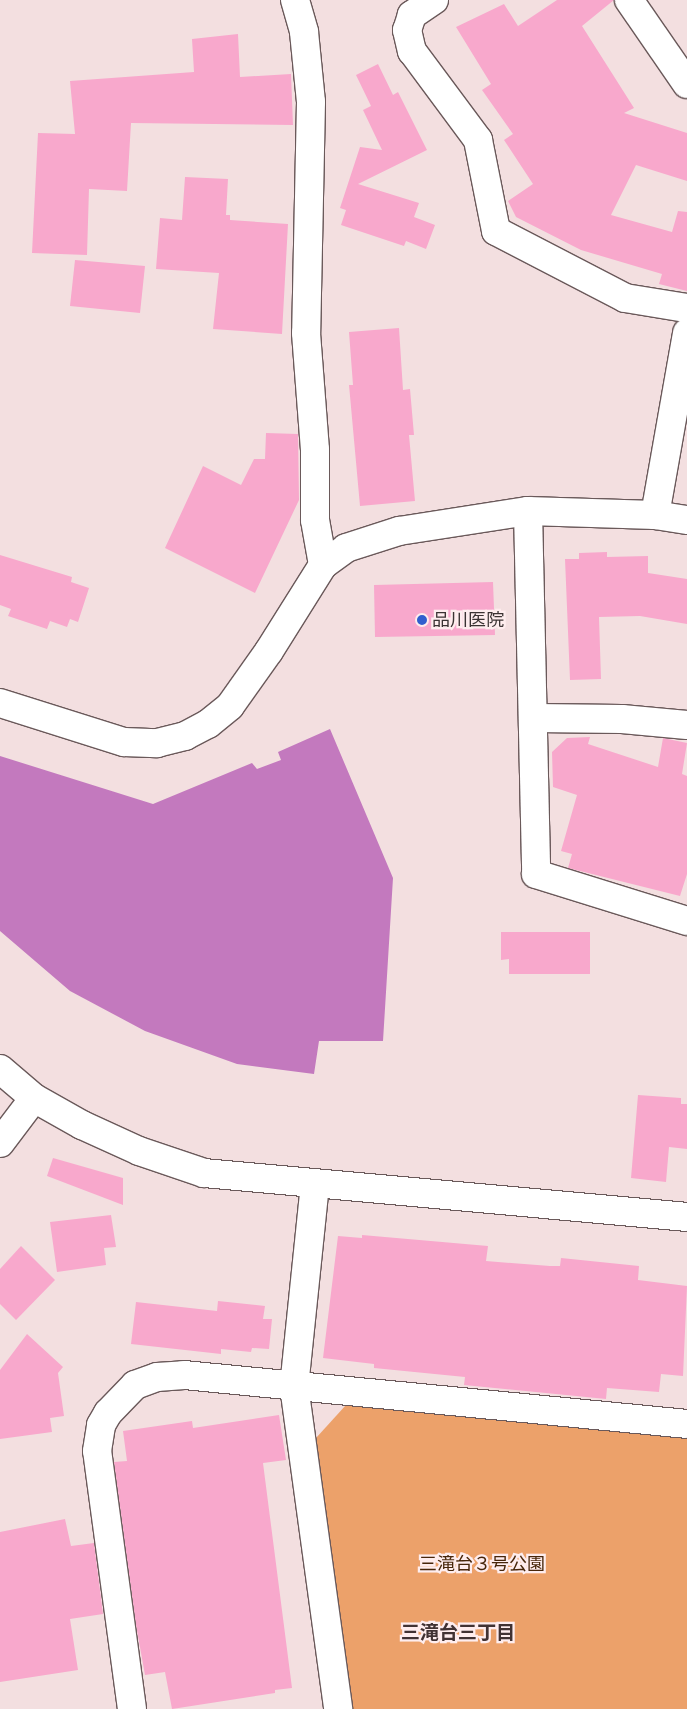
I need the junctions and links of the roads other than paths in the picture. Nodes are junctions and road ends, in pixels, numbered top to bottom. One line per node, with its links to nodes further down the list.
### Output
1 (295, 0): 10 (street)
2 (434, 0): 5 (street)
3 (630, 0): 4 (street)
4 (687, 84)
5 (687, 308)
6 (687, 333): 8 (street)
7 (528, 511): 8 (street); 10 (street); 12 (street)
8 (655, 515): 9 (street)
9 (687, 520)
10 (322, 565): 11 (street)
11 (0, 703)
12 (535, 718): 13 (street); 14 (street)
13 (687, 725)
14 (687, 921)
15 (0, 1070): 16 (street)
16 (34, 1098): 17 (street); 18 (street)
17 (0, 1143)
18 (315, 1184): 19 (street); 20 (street)
19 (687, 1217)
20 (294, 1386): 21 (street); 22 (street); 23 (street)
21 (687, 1424)
22 (132, 1709)
23 (338, 1709)

